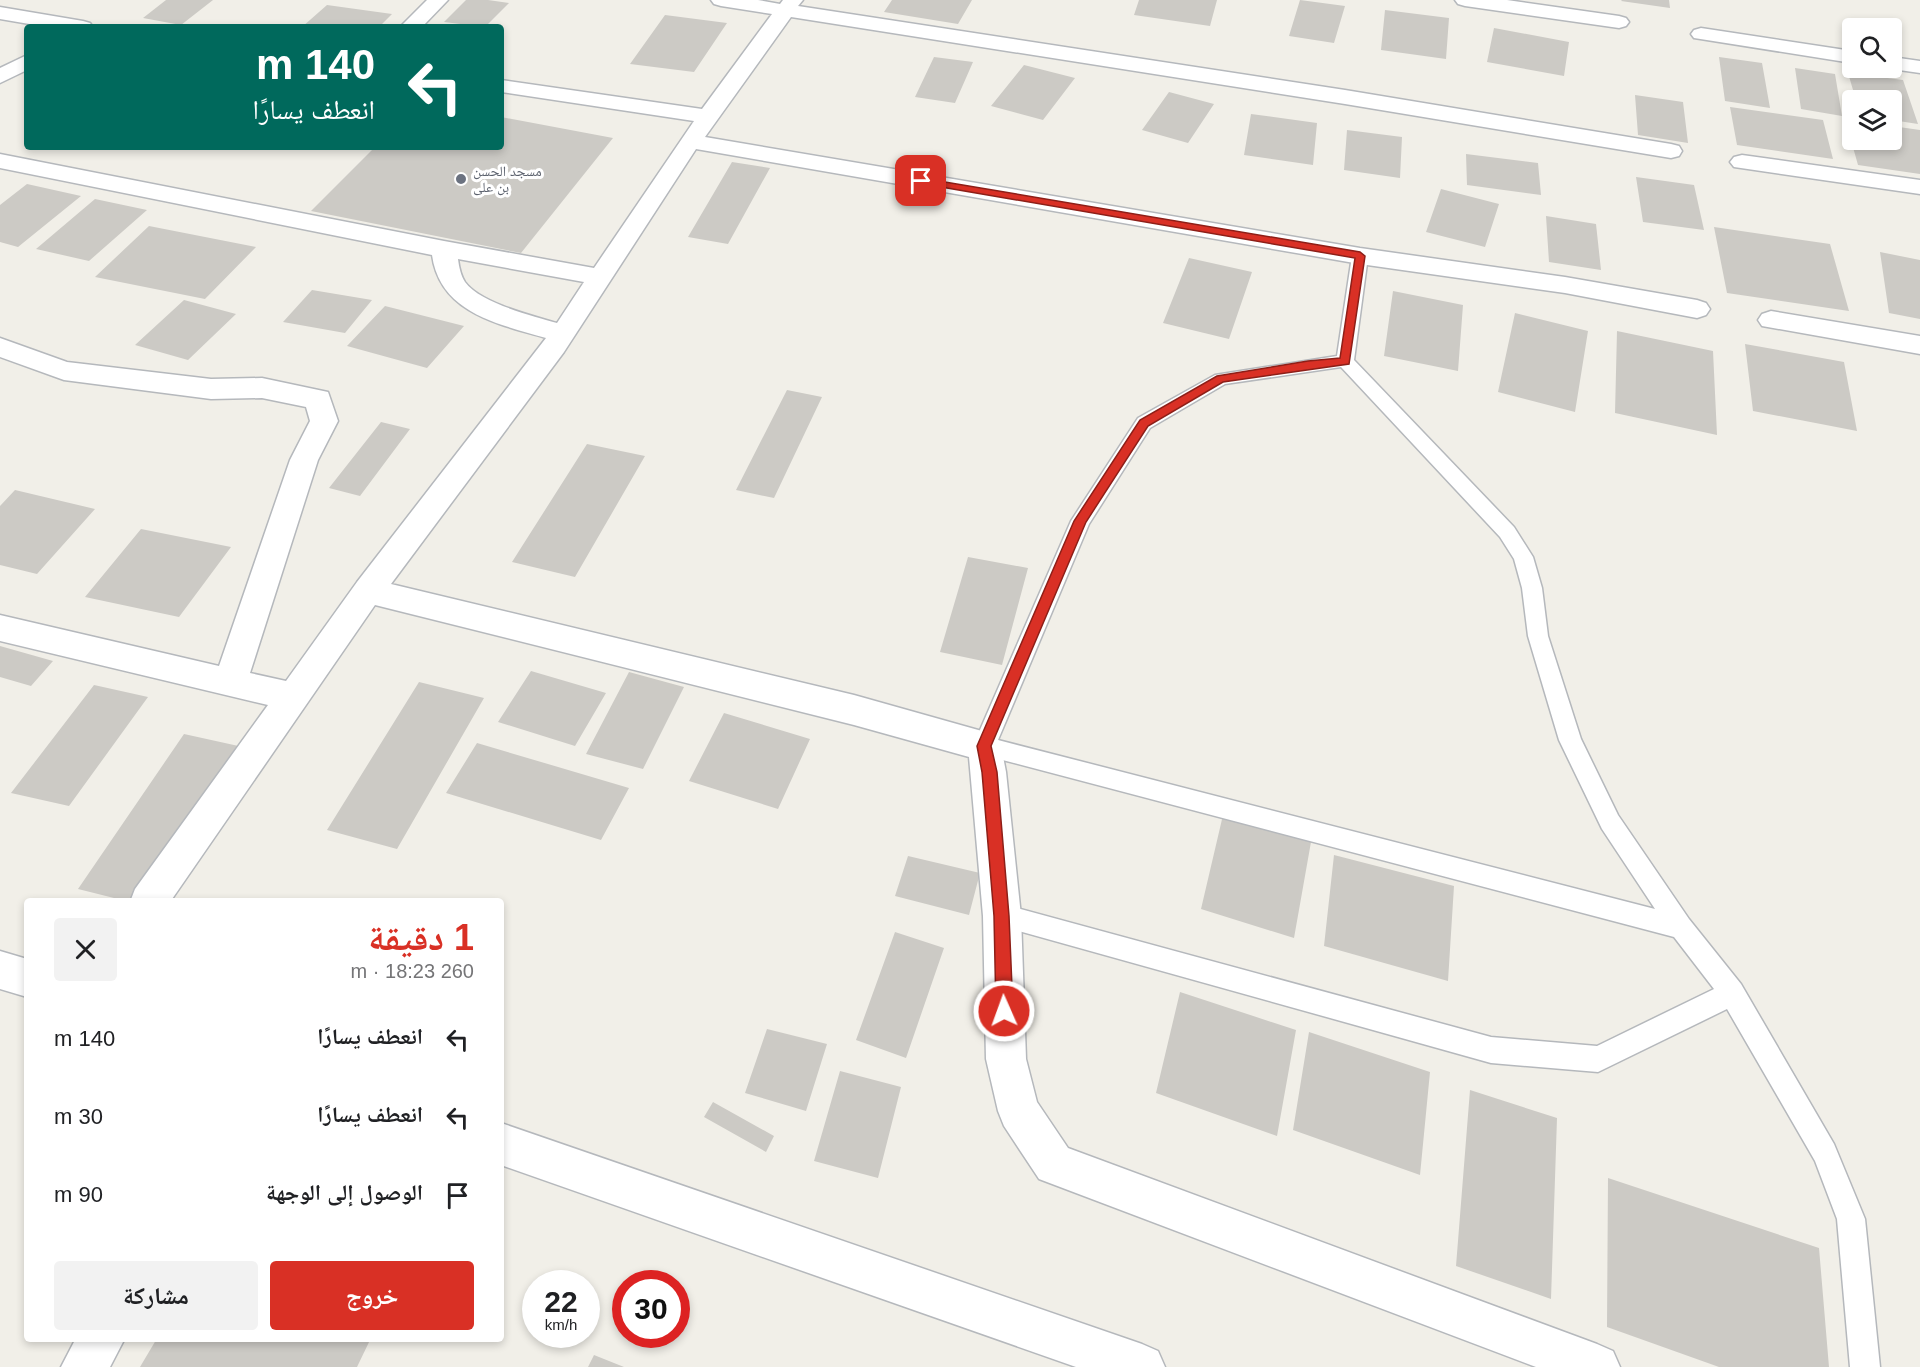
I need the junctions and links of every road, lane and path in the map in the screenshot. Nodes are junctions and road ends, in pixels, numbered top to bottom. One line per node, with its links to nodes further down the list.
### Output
1 (438, 0): 8 (street)
2 (721, 0): 4 (street)
3 (1465, 0): 6 (street)
4 (790, 4): 16 (street); 18 (street)
5 (0, 14): 7 (street)
6 (1619, 22)
7 (65, 24)
8 (413, 24)
9 (1701, 34): 10 (street)
10 (1842, 55)
11 (24, 63): 14 (street)
12 (1902, 64): 13 (street)
13 (1920, 67)
14 (0, 77)
15 (504, 86): 16 (street)
16 (708, 116): 17 (street)
17 (690, 141): 23 (street); 24 (street)
18 (1671, 151)
19 (0, 161): 22 (street)
20 (1742, 162): 21 (street)
21 (1920, 186)
22 (444, 249): 24 (street); 27 (street)
23 (1360, 256): 25 (street); 30 (lane)
24 (599, 277): 27 (street)
25 (1697, 309)
26 (1771, 320): 28 (street)
27 (563, 334): 31 (street)
28 (1920, 345)
29 (0, 347): 33 (street)
30 (1345, 361): 35 (lane); 38 (lane)
31 (368, 591): 34 (street); 35 (street)
32 (0, 628): 33 (street)
33 (230, 682): 34 (street)
34 (293, 698): 36 (street)
35 (984, 746): 37 (street); 38 (lane)
36 (151, 898)
37 (1002, 916): 41 (lane); 46 (street)
38 (1681, 927): 41 (lane)
39 (0, 970): 40 (street)
40 (24, 977)
41 (1732, 993): 47 (lane)
42 (504, 1145): 45 (street)
43 (100, 1342): 44 (street)
44 (84, 1367)
45 (1142, 1367)
46 (1597, 1367)
47 (1865, 1367)

